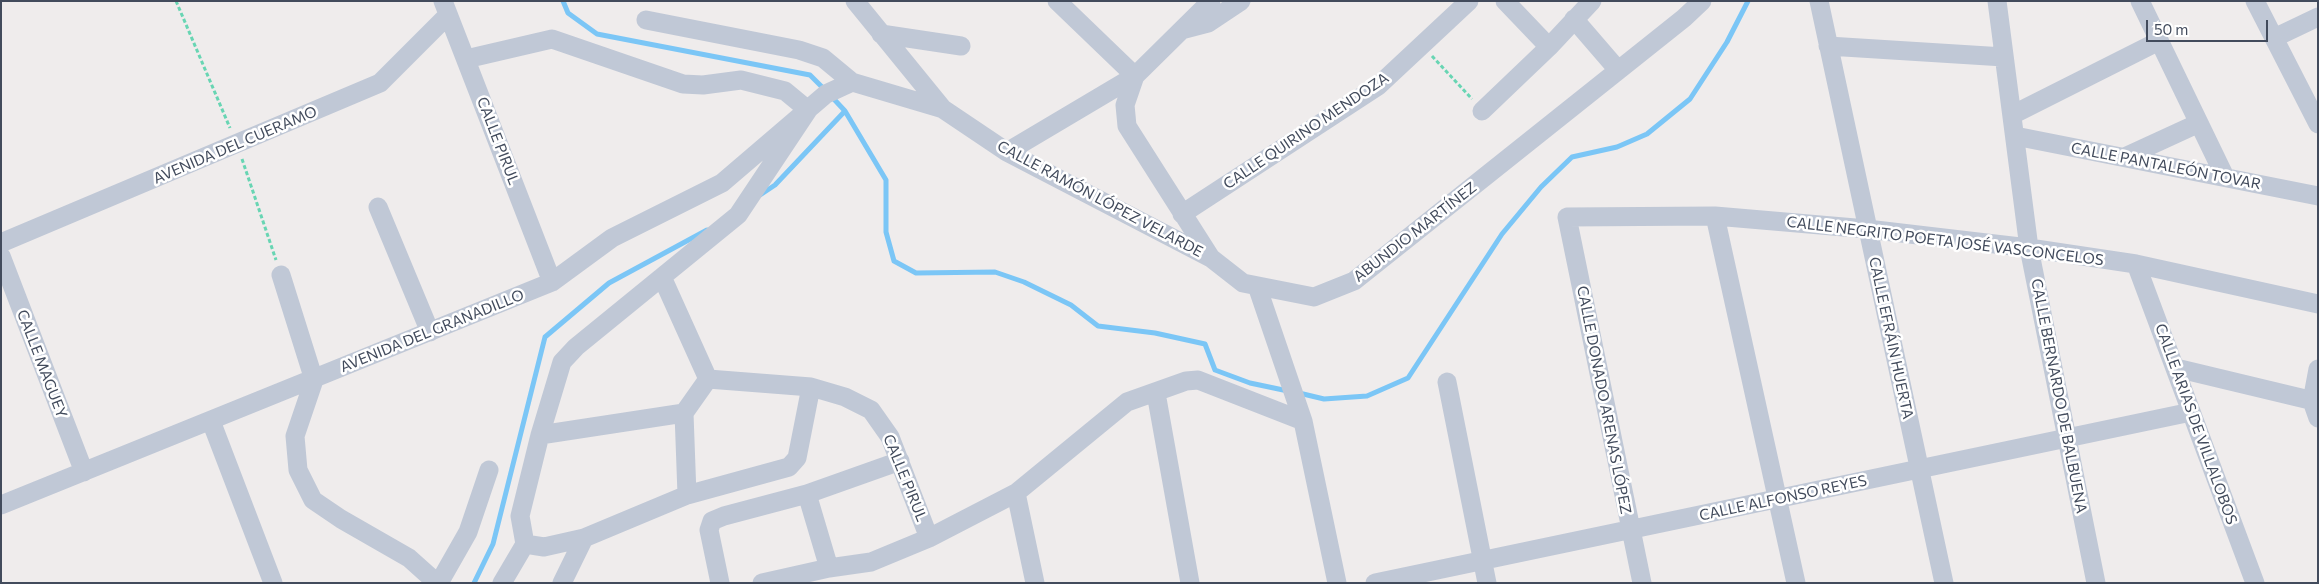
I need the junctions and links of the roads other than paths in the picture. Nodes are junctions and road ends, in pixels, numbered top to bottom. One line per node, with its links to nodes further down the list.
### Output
1 (855, 1): 18 (street)
2 (1057, 1): 27 (street)
3 (1211, 1): 17 (street, ABUNDIO MARTÍNEZ)
4 (1241, 1): 17 (street)
5 (1469, 1): 41 (street, CALLE QUIRINO MENDOZA)
6 (1505, 1): 23 (street)
7 (1592, 1): 15 (street)
8 (1702, 1): 26 (street, ABUNDIO MARTÍNEZ)
9 (1819, 1): 22 (street, CALLE EFRÁIN HUERTA)
10 (1997, 1): 24 (street, CALLE BERNARDO DE BALBUENA)
11 (2140, 1): 20 (street)
12 (2255, 1): 19 (street)
13 (446, 8): 25 (street, CALLE PIRUL); 45 (street, AVENIDA DEL CUERAMO)
14 (2318, 17): 19 (street)
15 (1574, 19): 23 (street); 26 (street)
16 (646, 20): 28 (street)
17 (1185, 29): 27 (street, ABUNDIO MARTÍNEZ)
18 (881, 34): 21 (street); 29 (street)
19 (2274, 38): 34 (street)
20 (2159, 41): 32 (street); 33 (street)
21 (960, 46)
22 (1828, 46): 24 (street); 44 (street, CALLE EFRÁIN HUERTA)
23 (1549, 47): 31 (street)
24 (2004, 56): 32 (street, CALLE BERNARDO DE BALBUENA)
25 (466, 60): 30 (street); 52 (street, CALLE PIRUL)
26 (1618, 70): 53 (street, ABUNDIO MARTÍNEZ)
27 (1135, 76): 36 (street); 41 (street, ABUNDIO MARTÍNEZ)
28 (848, 83): 29 (street, CALLE RAMÓN LÓPEZ VELARDE); 30 (street, AVENIDA DEL GRANADILLO)
29 (943, 109): 36 (street, CALLE RAMÓN LÓPEZ VELARDE)
30 (808, 110): 51 (street); 52 (street, AVENIDA DEL GRANADILLO)
31 (1482, 111)
32 (2012, 115): 35 (street, CALLE BERNARDO DE BALBUENA)
33 (2199, 123): 37 (street); 38 (street)
34 (2318, 124)
35 (2015, 136): 37 (street, CALLE PANTALEÓN TOVAR); 46 (street, CALLE BERNARDO DE BALBUENA)
36 (1007, 152): 48 (street, CALLE RAMÓN LÓPEZ VELARDE)
37 (2125, 157): 38 (street, CALLE PANTALEÓN TOVAR)
38 (2226, 178): 39 (street, CALLE PANTALEÓN TOVAR)
39 (2318, 196)
40 (378, 207): 55 (street)
41 (1182, 214): 48 (street, ABUNDIO MARTÍNEZ)
42 (1715, 216): 43 (street, CALLE NEGRITO POETA JOSÉ VASCONCELOS); 44 (street, CALLE NEGRITO POETA JOSÉ VASCONCELOS); 77 (street)
43 (1567, 218): 79 (street, CALLE DONADO ARENAS LÓPEZ)
44 (1868, 229): 46 (street, CALLE NEGRITO POETA JOSÉ VASCONCELOS); 71 (street, CALLE EFRÁIN HUERTA)
45 (1, 242)
46 (2030, 248): 49 (street, CALLE NEGRITO POETA JOSÉ VASCONCELOS); 69 (street, CALLE BERNARDO DE BALBUENA)
47 (1, 256): 73 (street, CALLE MAGUEY)
48 (1211, 258): 53 (street, ABUNDIO MARTÍNEZ)
49 (2136, 264): 54 (street, CALLE NEGRITO POETA JOSÉ VASCONCELOS); 56 (street, CALLE ARIAS DE VILLALOBOS)
50 (281, 275): 59 (street)
51 (662, 277): 58 (street); 68 (street)
52 (552, 282): 55 (street, AVENIDA DEL GRANADILLO)
53 (1257, 286): 66 (street)
54 (2318, 304)
55 (430, 332): 59 (street, AVENIDA DEL GRANADILLO)
56 (2176, 368): 63 (street); 64 (street, CALLE ARIAS DE VILLALOBOS)
57 (2318, 369): 63 (street)
58 (708, 378): 61 (street, CALLE PIRUL); 65 (street)
59 (314, 380): 67 (street, AVENIDA DEL GRANADILLO); 86 (street)
60 (1446, 382): 83 (street)
61 (811, 387): 70 (street, CALLE PIRUL); 76 (street)
62 (1156, 393): 66 (street); 74 (street); 92 (street)
63 (2316, 407)
64 (2191, 412): 69 (street, CALLE ALFONSO REYES); 100 (street, CALLE ARIAS DE VILLALOBOS)
65 (684, 413): 68 (street); 76 (street)
66 (1302, 417): 93 (street)
67 (211, 421): 73 (street, AVENIDA DEL GRANADILLO); 85 (street)
68 (540, 435): 82 (street)
69 (2067, 438): 71 (street, CALLE ALFONSO REYES); 99 (street, CALLE BERNARDO DE BALBUENA)
70 (899, 458): 75 (street); 81 (street, CALLE PIRUL)
71 (1920, 469): 77 (street, CALLE ALFONSO REYES); 98 (street, CALLE EFRÁIN HUERTA)
72 (489, 470): 86 (street)
73 (84, 472): 78 (street, AVENIDA DEL GRANADILLO)
74 (1016, 493): 81 (street); 91 (street)
75 (807, 494): 84 (street); 89 (street)
76 (687, 495): 80 (street)
77 (1778, 499): 79 (street, CALLE ALFONSO REYES); 97 (street)
78 (1, 505)
79 (1630, 530): 83 (street, CALLE ALFONSO REYES); 96 (street, CALLE DONADO ARENAS LÓPEZ)
80 (584, 538): 82 (street); 88 (street)
81 (929, 538): 84 (street)
82 (525, 544): 87 (street)
83 (1482, 560): 94 (street, CALLE ALFONSO REYES); 95 (street)
84 (829, 568): 90 (street)
85 (273, 583)
86 (438, 583)
87 (502, 583)
88 (562, 583)
89 (720, 583)
90 (762, 583)
91 (1035, 583)
92 (1190, 583)
93 (1337, 583)
94 (1375, 583)
95 (1487, 583)
96 (1642, 583)
97 (1796, 583)
98 (1944, 583)
99 (2096, 583)
100 (2256, 583)

